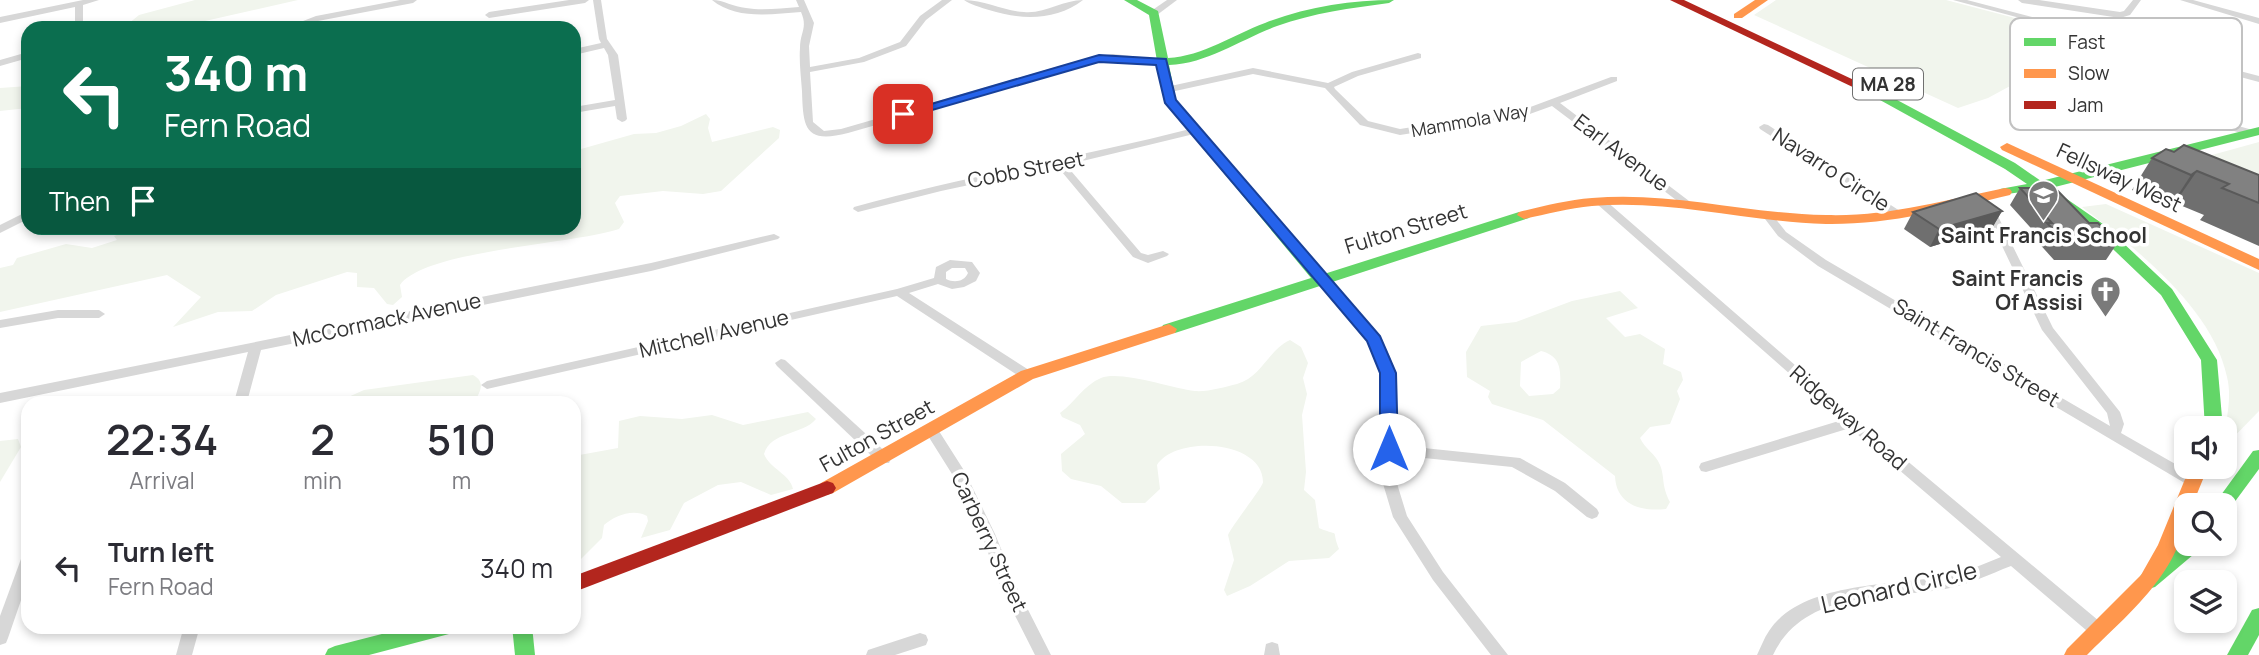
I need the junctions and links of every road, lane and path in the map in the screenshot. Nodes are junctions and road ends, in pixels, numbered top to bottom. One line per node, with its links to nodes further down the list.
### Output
1 (45, 0): 24 (street)
2 (95, 0): 21 (street)
3 (413, 0): 31 (street)
4 (585, 0): 26 (street)
5 (597, 0): 33 (street)
6 (716, 0): 22 (street)
7 (948, 0): 39 (street)
8 (968, 0): 9 (street)
9 (1079, 0)
10 (1129, 0): 25 (main road)
11 (1173, 0): 25 (street)
12 (1389, 0): 37 (main road)
13 (1675, 0): 56 (main road, Fellsway West / MA 28)
14 (1698, 0): 27 (main road, Fellsway West / MA 28)
15 (1762, 0): 27 (main road)
16 (1957, 0): 23 (street)
17 (1999, 0): 23 (street)
18 (2022, 0): 19 (street)
19 (2137, 0)
20 (2184, 0): 32 (street)
21 (79, 4): 24 (street); 30 (street)
22 (802, 4): 39 (street)
23 (1989, 8): 28 (street)
24 (41, 11): 29 (street)
25 (1154, 13): 37 (main road)
26 (489, 15)
27 (1738, 16): 55 (main road, Fellsway West / MA 28)
28 (2027, 18)
29 (0, 20)
30 (79, 21)
31 (312, 21)
32 (2259, 21)
33 (606, 45): 34 (street); 45 (street)
34 (581, 50)
35 (1418, 56): 43 (street)
36 (21, 57): 38 (street)
37 (1161, 62): 39 (street); 44 (main road)
38 (0, 63)
39 (807, 70)
40 (2242, 75): 42 (street)
41 (1614, 79): 46 (street, Mammola Way)
42 (2259, 79)
43 (1329, 86): 44 (street); 46 (street, Mammola Way)
44 (1166, 90): 50 (main road)
45 (620, 102): 47 (street); 48 (street)
46 (1554, 103): 59 (street, Earl Avenue)
47 (581, 109)
48 (622, 119)
49 (1764, 127): 61 (street, Navarro Circle)
50 (1194, 131): 53 (street, Cobb Street); 69 (main road)
51 (2255, 132): 52 (main road, Fulton Street)
52 (2148, 160): 54 (street); 55 (main road, Fulton Street)
53 (1060, 164): 60 (street, Cobb Street); 66 (street)
54 (2165, 167)
55 (2071, 180): 56 (main road, Fulton Street); 67 (main road, Fellsway West / MA 28)
56 (2043, 185): 57 (main road, Fulton Street); 79 (main road, Fellsway West / MA 28)
57 (1980, 197): 61 (main road, Fulton Street); 82 (street)
58 (1601, 202): 59 (main road, Fulton Street); 69 (main road, Fulton Street); 80 (street, Ridgeway Road)
59 (1688, 204): 62 (main road, Fulton Street)
60 (858, 209)
61 (1898, 214): 62 (main road, Fulton Street)
62 (1767, 215): 82 (street, Saint Francis Street)
63 (21, 218): 64 (street)
64 (0, 230)
65 (774, 237): 73 (street, McCormack Avenue)
66 (1163, 254)
67 (2259, 265)
68 (940, 279): 70 (street, Mitchell Avenue)
69 (1320, 279): 75 (main road, Fulton Street); 83 (street)
70 (899, 292): 75 (street); 76 (street, Mitchell Avenue)
71 (99, 314): 72 (street)
72 (0, 324)
73 (256, 346): 77 (street); 78 (street, McCormack Avenue)
74 (781, 363): 85 (street)
75 (1027, 375): 81 (main road, Fulton Street)
76 (486, 385)
77 (244, 396)
78 (0, 398)
79 (2216, 416)
80 (1852, 422): 87 (street); 92 (street, Ridgeway Road)
81 (932, 431): 85 (main road, Fulton Street); 107 (street, Carberry Street)
82 (2114, 435): 86 (street, Saint Francis Street)
83 (1389, 449): 90 (street); 108 (street)
84 (2259, 456): 89 (main road)
85 (884, 459): 94 (main road, Fulton Street)
86 (2174, 464)
87 (1706, 467)
88 (2194, 479): 95 (main road)
89 (2232, 493)
90 (1592, 513)
91 (2178, 556): 95 (main road)
92 (2012, 559): 97 (street, Ridgeway Road); 109 (street, Leonard Circle)
93 (21, 579): 101 (street)
94 (581, 580)
95 (2148, 581): 97 (main road)
96 (2259, 616): 111 (main road)
97 (2099, 631): 110 (main road)
98 (190, 634): 103 (street)
99 (400, 634): 104 (main road)
100 (523, 634): 105 (main road)
101 (0, 638)
102 (920, 640): 106 (street)
103 (184, 655)
104 (335, 655)
105 (525, 655)
106 (874, 655)
107 (1044, 655)
108 (1500, 655)
109 (1765, 655)
110 (2074, 655)
111 (2237, 655)

